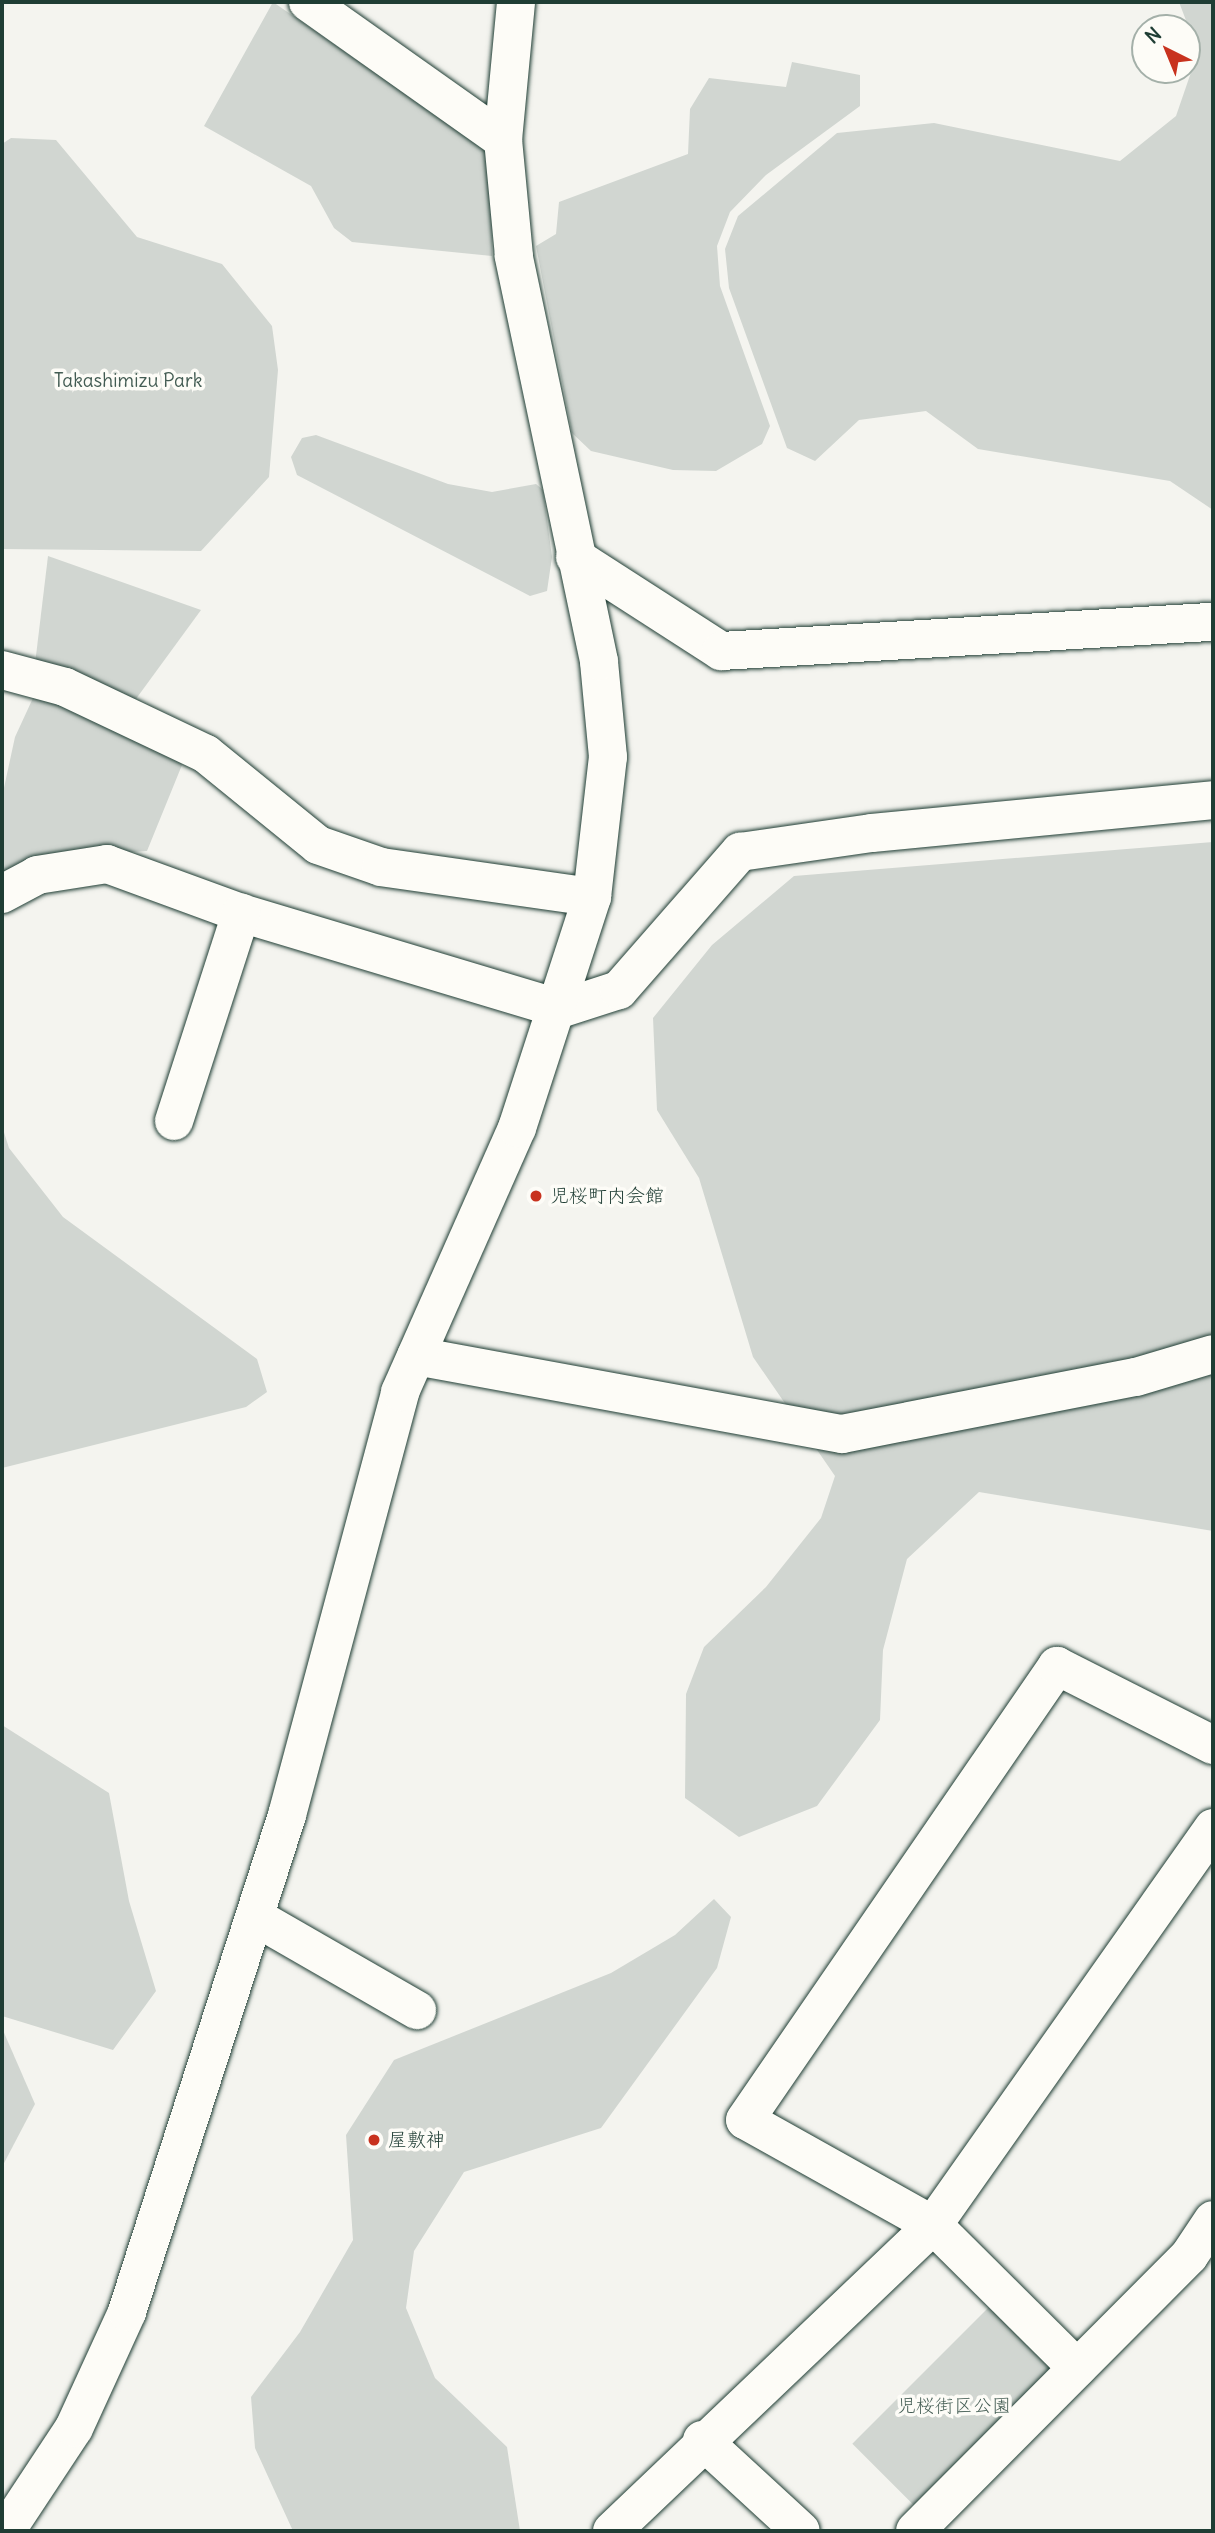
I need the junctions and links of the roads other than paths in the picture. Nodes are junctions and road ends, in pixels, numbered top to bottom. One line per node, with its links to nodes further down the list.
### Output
1 (308, 2): 3 (street)
2 (516, 2): 3 (street)
3 (503, 140): 4 (street)
4 (575, 557): 5 (street); 9 (street)
5 (1213, 622)
6 (2, 670): 9 (street)
7 (1213, 800): 11 (street)
8 (2, 894): 10 (street)
9 (592, 897): 11 (street)
10 (241, 913): 11 (street); 12 (street)
11 (560, 1009): 14 (street)
12 (174, 1121)
13 (1213, 1353): 14 (street)
14 (416, 1356): 17 (street)
15 (1213, 1745): 20 (street)
16 (1213, 1828): 20 (street)
17 (255, 1917): 18 (street); 24 (street)
18 (417, 2010)
19 (1213, 2220): 21 (street)
20 (933, 2225): 22 (street); 23 (street)
21 (1201, 2268): 22 (street)
22 (1077, 2368): 27 (street)
23 (702, 2440): 25 (street); 26 (street)
24 (6, 2531)
25 (612, 2531)
26 (800, 2531)
27 (915, 2531)

